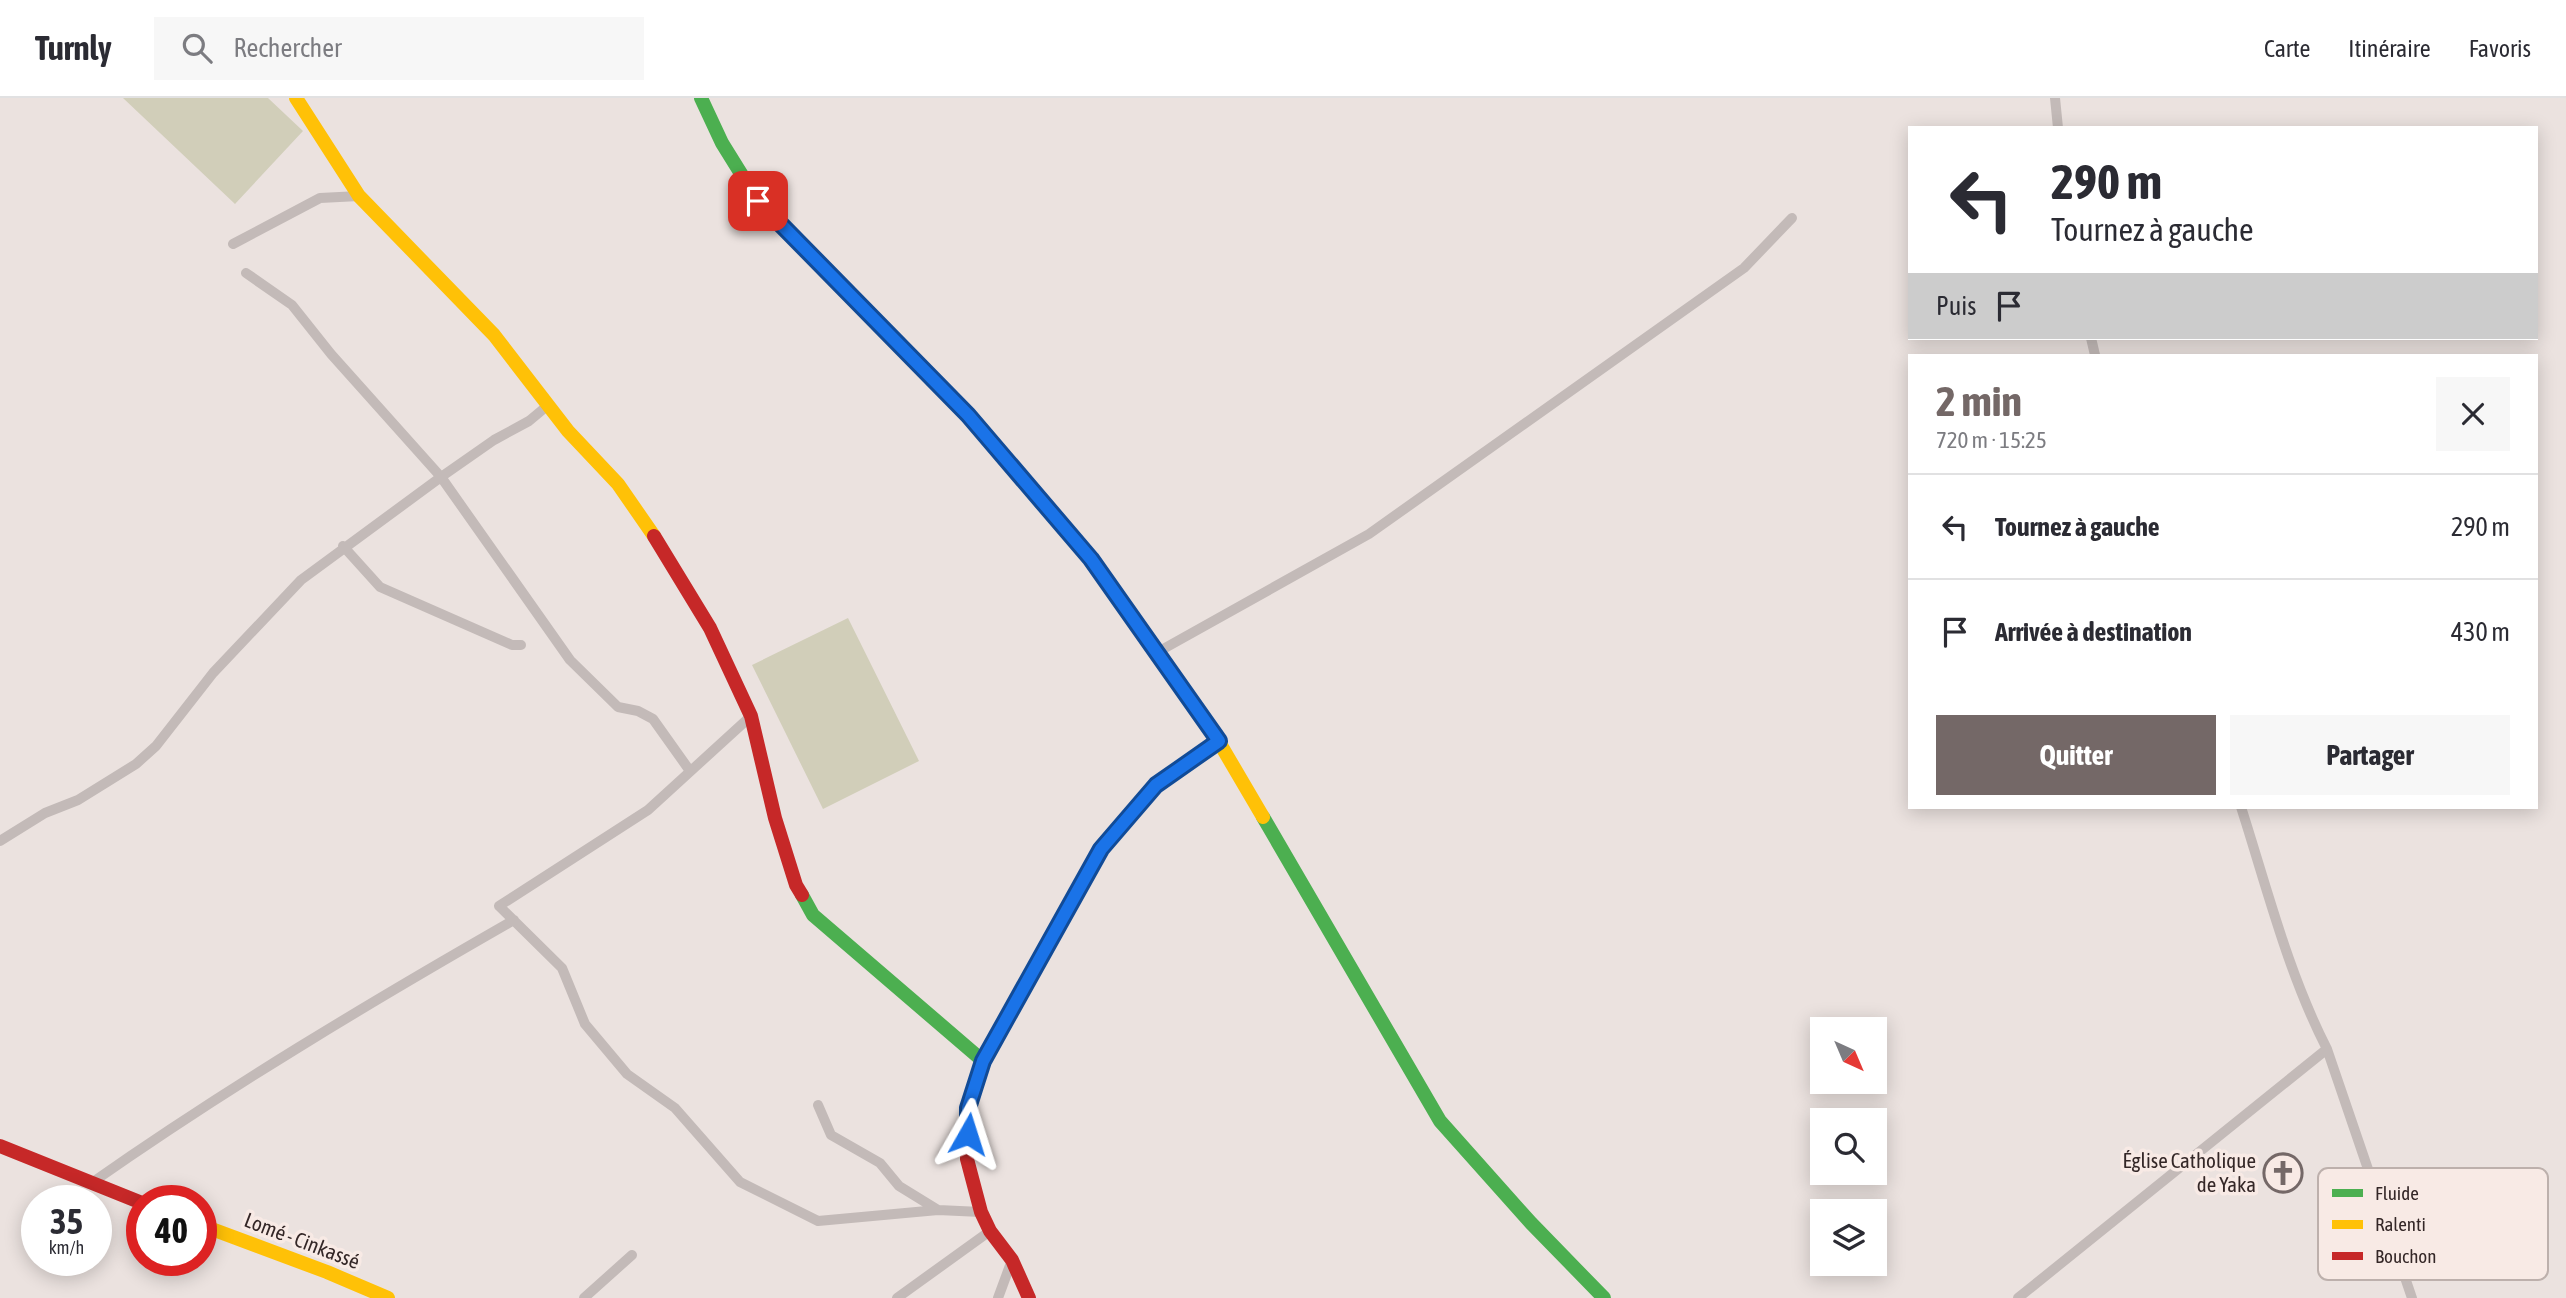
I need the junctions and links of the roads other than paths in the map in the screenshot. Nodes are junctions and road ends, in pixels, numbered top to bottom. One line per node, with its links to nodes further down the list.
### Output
1 (296, 98): 5 (main road)
2 (701, 98): 13 (main road)
3 (2055, 98): 4 (street)
4 (2058, 126)
5 (359, 196): 7 (street); 9 (main road)
6 (1792, 218): 13 (street)
7 (233, 244)
8 (246, 272): 10 (street)
9 (547, 405): 10 (street); 14 (main road)
10 (440, 477): 11 (street); 16 (street)
11 (343, 547): 12 (street); 18 (street)
12 (521, 645)
13 (1156, 653): 15 (main road)
14 (751, 716): 16 (street); 21 (main road)
15 (1219, 741): 21 (street); 39 (main road)
16 (690, 771): 19 (street)
17 (2242, 809): 20 (street)
18 (0, 841)
19 (514, 920): 25 (street); 27 (street)
20 (2327, 1049): 24 (street); 40 (street)
21 (983, 1061): 28 (main road)
22 (818, 1105): 27 (street)
23 (0, 1146): 25 (main road)
24 (2368, 1168)
25 (90, 1184): 26 (main road)
26 (126, 1197)
27 (938, 1210): 28 (street)
28 (981, 1212): 30 (main road)
29 (217, 1231): 34 (main road, Lomé - Cinkassé)
30 (990, 1231): 32 (main road); 36 (street)
31 (632, 1255): 35 (street)
32 (1012, 1260): 37 (street); 38 (main road)
33 (2406, 1280): 41 (street)
34 (388, 1298)
35 (584, 1298)
36 (897, 1298)
37 (998, 1298)
38 (1029, 1298)
39 (1604, 1298)
40 (2018, 1298)
41 (2412, 1298)

